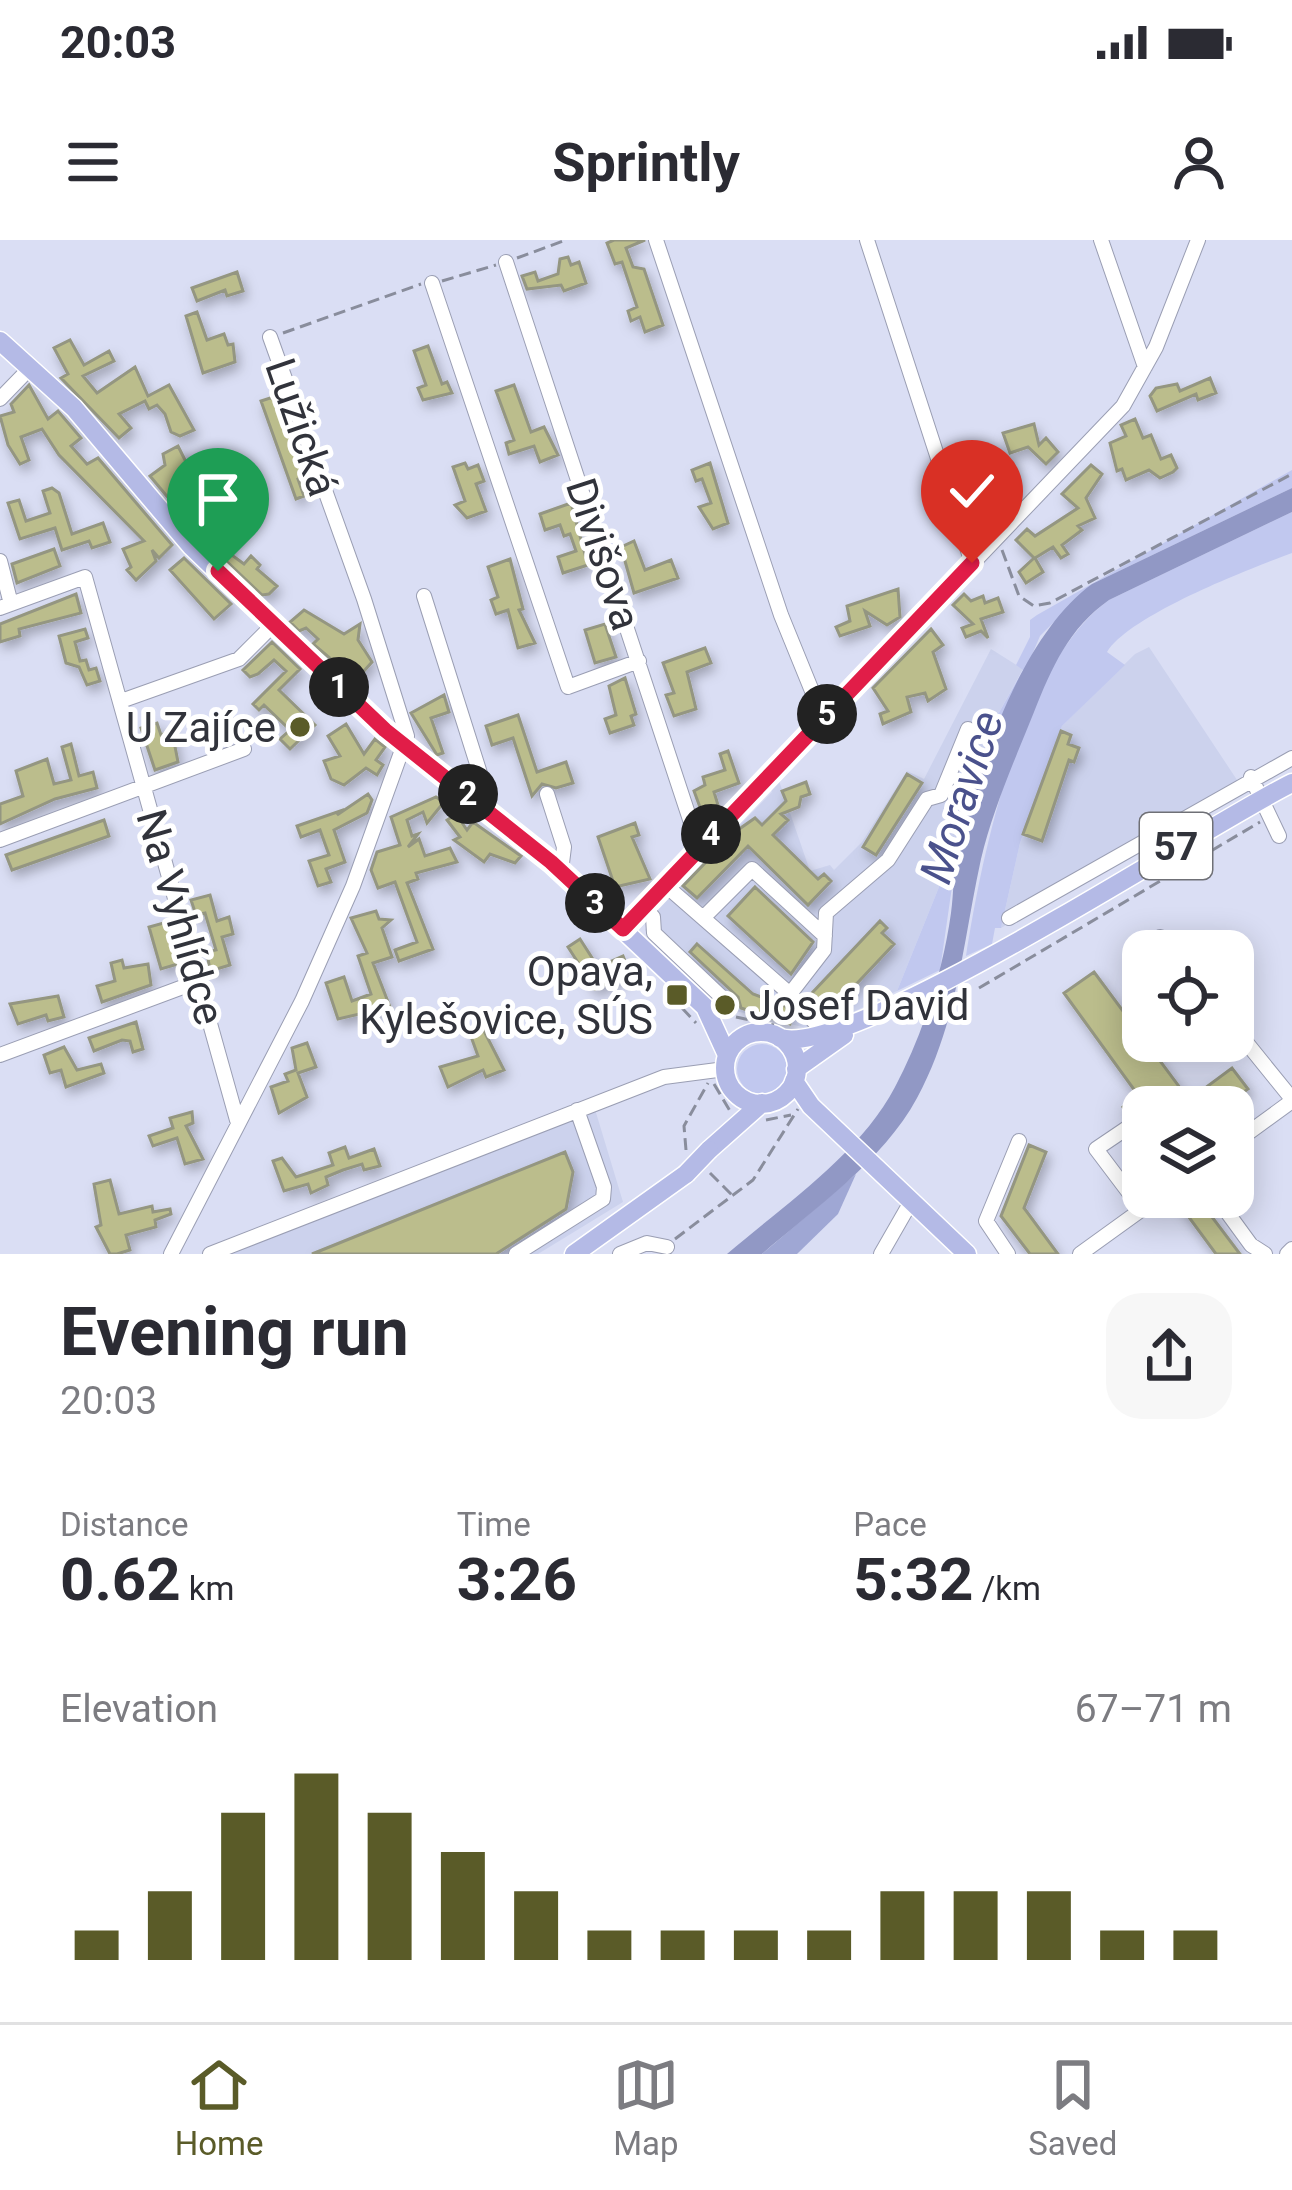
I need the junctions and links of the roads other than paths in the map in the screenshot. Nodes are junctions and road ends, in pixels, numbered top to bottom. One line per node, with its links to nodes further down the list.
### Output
1 (656, 240): 19 (street)
2 (867, 240): 13 (street)
3 (1101, 240): 10 (street)
4 (1198, 240): 10 (street)
5 (506, 262): 17 (street, Divišova)
6 (432, 283): 17 (street)
7 (271, 338): 21 (street, Lužická)
8 (0, 341): 9 (main road)
9 (31, 367): 11 (street); 16 (main road)
10 (1144, 367): 13 (street)
11 (0, 399)
12 (0, 561): 15 (street)
13 (972, 563): 19 (street)
14 (424, 596): 28 (street)
15 (6, 606): 18 (street, Na Vyhlídce)
16 (273, 625): 18 (street); 21 (main road)
17 (639, 661): 32 (street, Divišova)
18 (121, 701): 26 (street, Na Vyhlídce)
19 (823, 718): 32 (street)
20 (968, 729): 39 (street)
21 (403, 746): 28 (main road); 55 (street)
22 (244, 748): 26 (street)
23 (1292, 758): 24 (street)
24 (1251, 777): 29 (street); 37 (street)
25 (1292, 783): 29 (main road, 57)
26 (145, 786): 31 (street); 40 (street, Na Vyhlídce)
27 (547, 794): 33 (street)
28 (482, 806): 33 (main road)
29 (1267, 806): 30 (street); 44 (main road, 57)
30 (1279, 836)
31 (0, 839)
32 (699, 847): 34 (street)
33 (561, 871): 38 (main road)
34 (664, 884): 35 (street); 36 (street)
35 (644, 907): 38 (street); 42 (street)
36 (704, 917): 39 (street); 41 (street)
37 (1009, 918)
38 (623, 929): 43 (main road)
39 (825, 935): 41 (street)
40 (199, 981): 49 (street); 55 (street, Na Vyhlídce)
41 (790, 994): 45 (street)
42 (730, 1005)
43 (704, 1007): 46 (main road); 50 (main road)
44 (889, 1007): 47 (main road, 57); 51 (main road, 57)
45 (816, 1024)
46 (754, 1033): 47 (main road, 57); 50 (main road)
47 (780, 1038): 51 (main road)
48 (1254, 1053): 52 (street)
49 (0, 1054)
50 (722, 1071): 51 (main road); 53 (street); 54 (main road)
51 (783, 1088): 54 (main road, 57); 60 (main road)
52 (1292, 1100): 56 (street)
53 (577, 1110): 65 (street); 66 (street)
54 (737, 1115): 67 (main road, 57)
55 (237, 1120): 64 (street)
56 (1254, 1128)
57 (1122, 1131): 59 (street)
58 (1019, 1141): 71 (street)
59 (1122, 1183)
60 (908, 1197): 69 (street); 70 (main road)
61 (1131, 1218): 72 (street)
62 (1232, 1218): 73 (street)
63 (667, 1247): 68 (street)
64 (171, 1254)
65 (210, 1254)
66 (516, 1254)
67 (574, 1254)
68 (620, 1254)
69 (881, 1254)
70 (967, 1254)
71 (1008, 1254)
72 (1080, 1254)
73 (1265, 1254)

